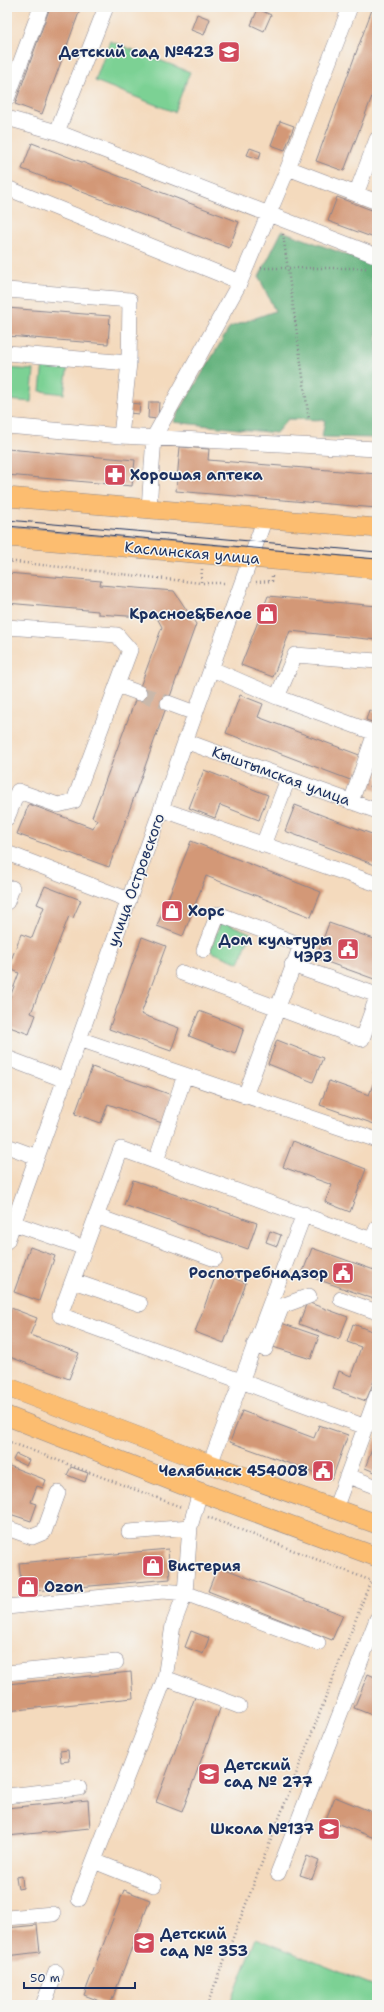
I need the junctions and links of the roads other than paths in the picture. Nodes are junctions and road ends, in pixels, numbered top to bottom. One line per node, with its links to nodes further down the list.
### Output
1 (41, 7): 4 (street)
2 (106, 7): 6 (street)
3 (350, 7): 8 (street)
4 (7, 99)
5 (7, 118): 6 (street)
6 (57, 132): 12 (street)
7 (377, 139): 10 (street)
8 (288, 168): 10 (street); 12 (street)
9 (7, 188): 14 (street)
10 (356, 194): 11 (street)
11 (377, 202)
12 (269, 214): 13 (street); 14 (street)
13 (373, 262)
14 (243, 275): 20 (street)
15 (7, 290): 17 (street)
16 (7, 353): 17 (street)
17 (129, 363): 19 (street)
18 (7, 426): 19 (street)
19 (121, 436): 20 (street)
20 (154, 437): 21 (street); 23 (street)
21 (377, 449)
22 (7, 496): 23 (main road)
23 (149, 508): 24 (main road)
24 (265, 518): 25 (main road); 27 (street, улица Островского)
25 (377, 528)
26 (7, 537): 27 (main road, Каслинская улица)
27 (251, 558): 28 (main road, Каслинская улица); 31 (street, улица Островского)
28 (377, 569)
29 (7, 627): 32 (street)
30 (377, 661): 34 (street)
31 (212, 669): 34 (street); 36 (street, улица Островского)
32 (117, 686): 33 (street); 43 (street)
33 (139, 693)
34 (277, 697): 37 (street)
35 (168, 703): 36 (street)
36 (195, 713): 38 (street, улица Островского)
37 (376, 734): 40 (street)
38 (185, 742): 39 (street, Кыштымская улица); 41 (street, улица Островского)
39 (288, 779): 40 (street, Кыштымская улица); 44 (street)
40 (351, 802): 42 (street, Кыштымская улица)
41 (161, 809): 44 (street); 47 (street, улица Островского)
42 (377, 811)
43 (7, 818)
44 (263, 845): 46 (street)
45 (7, 853): 47 (street)
46 (377, 884)
47 (129, 900): 53 (street, улица Островского)
48 (204, 950): 49 (street)
49 (292, 965): 51 (street); 52 (street)
50 (182, 973): 52 (street)
51 (377, 996): 52 (street)
52 (276, 1008): 57 (street)
53 (79, 1039): 55 (street); 56 (street, улица Островского)
54 (7, 1058): 56 (street)
55 (185, 1075): 57 (street); 61 (street)
56 (65, 1080): 60 (street, улица Островского)
57 (245, 1096): 58 (street)
58 (377, 1140)
59 (7, 1146): 60 (street)
60 (37, 1157): 64 (street, улица Островского)
61 (156, 1162): 62 (street); 63 (street)
62 (304, 1214): 65 (street); 74 (street)
63 (96, 1216): 67 (street); 68 (street)
64 (13, 1223): 66 (street, улица Островского); 67 (street)
65 (375, 1237)
66 (7, 1240)
67 (85, 1248): 69 (street)
68 (215, 1259)
69 (73, 1281): 72 (street); 75 (street)
70 (309, 1296): 74 (street)
71 (342, 1299): 73 (street)
72 (140, 1304)
73 (377, 1312)
74 (254, 1345): 75 (street)
75 (240, 1380): 79 (street); 80 (street)
76 (7, 1387): 80 (main road)
77 (377, 1395): 79 (street)
78 (7, 1416): 84 (main road)
79 (371, 1418): 81 (street)
80 (210, 1464): 85 (main road)
81 (348, 1476): 82 (street); 85 (street)
82 (377, 1487)
83 (58, 1492): 88 (street)
84 (200, 1492): 87 (street); 90 (main road)
85 (336, 1509): 86 (main road)
86 (377, 1524)
87 (190, 1527): 89 (street); 91 (street)
88 (7, 1528)
89 (129, 1532)
90 (377, 1558)
91 (185, 1593): 92 (street); 94 (street); 97 (street)
92 (7, 1607)
93 (377, 1619): 102 (street)
94 (318, 1643)
95 (116, 1662): 96 (street)
96 (7, 1673)
97 (165, 1678): 98 (street); 101 (street)
98 (239, 1706)
99 (79, 1788): 100 (street)
100 (7, 1796)
101 (94, 1861): 103 (street); 104 (street)
102 (278, 1873)
103 (154, 1885)
104 (79, 1899)
105 (54, 1914): 106 (street)
106 (7, 1918)
107 (56, 1972): 108 (street)
108 (43, 2005)

